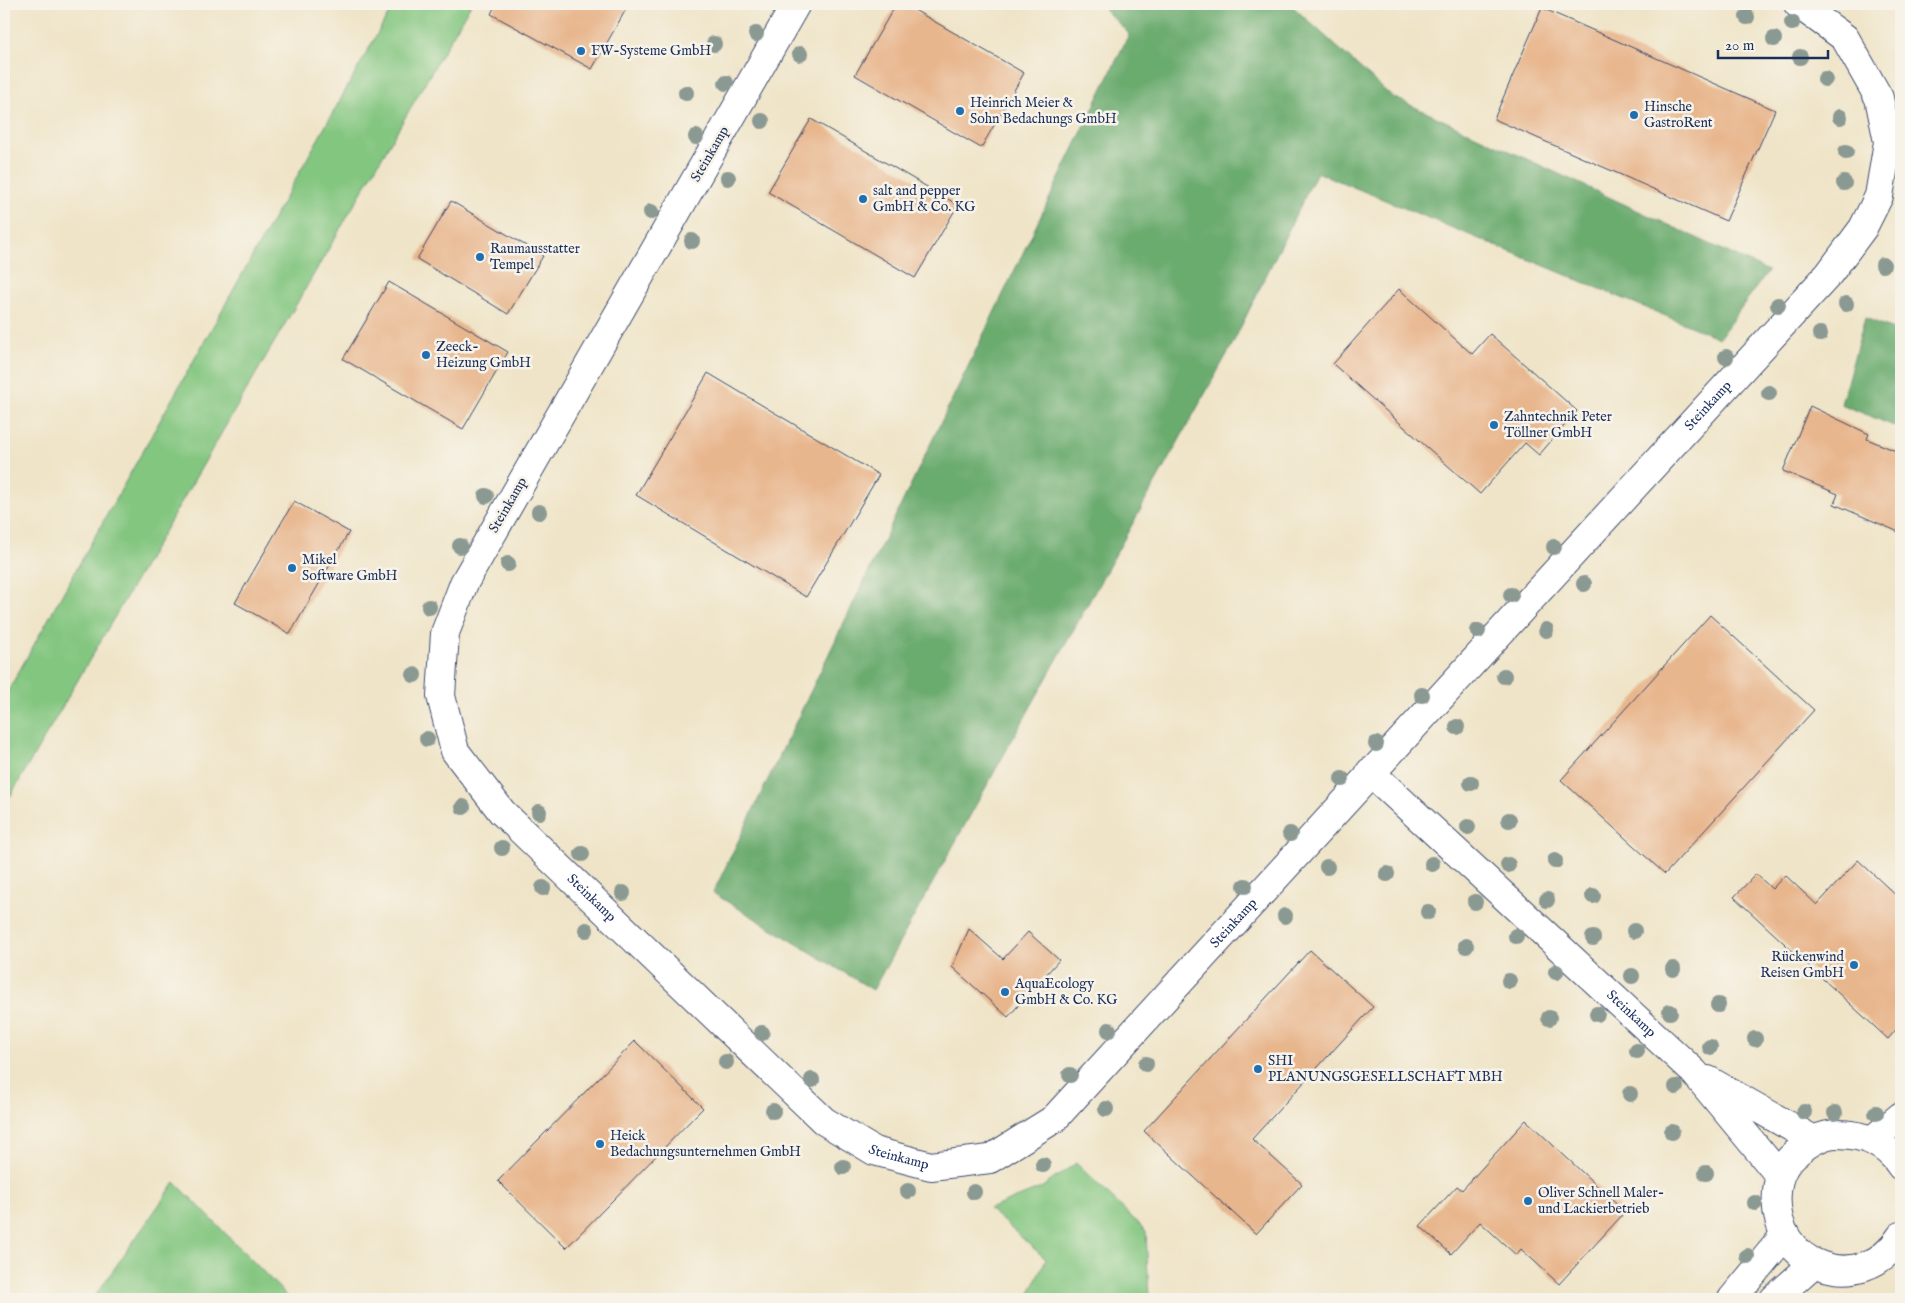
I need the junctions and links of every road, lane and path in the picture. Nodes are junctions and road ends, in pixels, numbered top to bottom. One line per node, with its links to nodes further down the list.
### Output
1 (796, 4): 3 (street, Steinkamp)
2 (1798, 4): 3 (street, Steinkamp)
3 (1370, 772): 4 (street, Steinkamp)
4 (1694, 1072): 6 (street, Steinkamp); 9 (street, Steinkamp)
5 (1901, 1116): 7 (street)
6 (1814, 1140): 7 (street); 9 (street)
7 (1872, 1140): 8 (street)
8 (1901, 1165)
9 (1779, 1175): 10 (street)
10 (1784, 1236): 12 (street); 13 (street)
11 (1901, 1236): 12 (street)
12 (1814, 1263): 14 (street)
13 (1732, 1299)
14 (1774, 1299)

